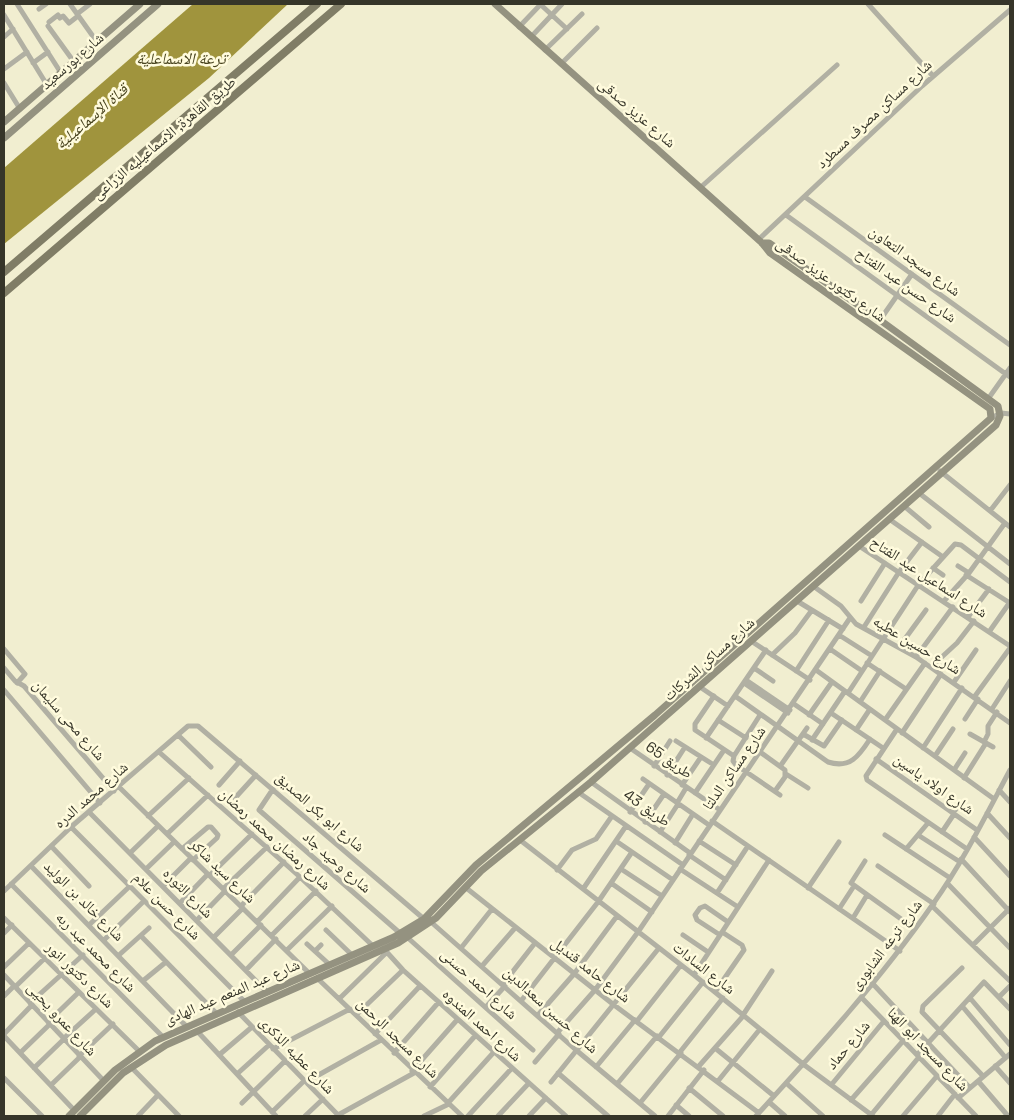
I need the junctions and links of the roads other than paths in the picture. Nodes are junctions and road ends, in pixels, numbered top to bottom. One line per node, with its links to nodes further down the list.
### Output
1 (17, 4): 28 (street)
2 (46, 4): 13 (street)
3 (70, 4): 17 (street)
4 (90, 4): 17 (street)
5 (158, 4): 40 (street, شارع بورسعيد)
6 (317, 4): 45 (main road, طريق القاهرة, الاسماعيليه الزراعى)
7 (341, 4): 47 (main road, طريق القاهرة, الاسماعيليه الزراعى)
8 (540, 4): 18 (street); 19 (street)
9 (562, 4): 18 (street)
10 (868, 4): 35 (street)
11 (137, 5): 25 (street, شارع بورسعيد)
12 (500, 5): 19 (street, شارع عزيز صدقى)
13 (39, 9)
14 (1010, 10): 35 (street, شارع مساكن مصرف مسطرد)
15 (582, 14): 22 (street)
16 (4, 15): 21 (street)
17 (78, 15): 25 (street); 29 (street)
18 (552, 15): 22 (street); 24 (street)
19 (519, 27): 24 (street, شارع عزيز صدقى)
20 (597, 28): 31 (street)
21 (12, 29): 23 (street); 27 (street)
22 (567, 29): 26 (street)
23 (4, 37)
24 (531, 37): 26 (street, شارع عزيز صدقى)
25 (97, 42): 29 (street, شارع بورسعيد)
26 (545, 50): 31 (street, شارع عزيز صدقى)
27 (27, 52): 30 (street); 33 (street)
28 (48, 52): 30 (street); 34 (street)
29 (74, 62): 34 (street, شارع بورسعيد)
30 (33, 63): 37 (street)
31 (561, 64): 41 (street, شارع عزيز صدقى)
32 (837, 65): 41 (street)
33 (4, 69)
34 (61, 73): 37 (street, شارع بورسعيد)
35 (933, 76): 42 (street, شارع مساكن مصرف مسطرد)
36 (4, 83): 38 (street)
37 (47, 85): 38 (street, شارع بورسعيد)
38 (20, 109): 39 (street, شارع بورسعيد)
39 (4, 122)
40 (4, 138)
41 (701, 187): 44 (street, شارع عزيز صدقى)
42 (805, 197): 43 (street, شارع مساكن مصرف مسطرد); 46 (street, شارع مسجد التعاون)
43 (786, 216): 44 (street, شارع مساكن مصرف مسطرد); 48 (street, شارع حسن عبد الفتاح)
44 (760, 242): 49 (street, شارع دكتور عزيز صدقى); 56 (street, شارع دكتور عزيز صدقى)
45 (4, 272)
46 (912, 274): 48 (street); 50 (street, شارع مسجد التعاون)
47 (4, 293)
48 (897, 295): 49 (street); 52 (street, شارع حسن عبد الفتاح)
49 (880, 320): 53 (street, شارع دكتور عزيز صدقى)
50 (1010, 345)
51 (1010, 368): 52 (street)
52 (1008, 375): 53 (street)
53 (988, 399): 54 (street, شارع دكتور عزيز صدقى)
54 (1001, 413): 55 (street); 56 (street); 58 (street, شارع مساكن الشركات)
55 (1010, 414)
56 (991, 418): 57 (street, شارع مساكن الشركات)
57 (935, 467): 58 (street); 142 (street, شارع مساكن الشركات)
58 (942, 472): 60 (street, شارع مساكن الشركات); 62 (street)
59 (1010, 485): 62 (street)
60 (919, 493): 61 (street, شارع مساكن الشركات); 69 (street)
61 (904, 506): 63 (street, شارع مساكن الشركات); 65 (street)
62 (990, 511): 64 (street)
63 (889, 519): 67 (street); 68 (street, شارع مساكن الشركات)
64 (1004, 523): 66 (street); 69 (street)
65 (929, 527)
66 (1010, 527)
67 (922, 542): 70 (street); 76 (street)
68 (859, 546): 72 (street, شارع اسماعيل عبد الفتاح); 81 (street, شارع مساكن الشركات)
69 (988, 548): 71 (street); 73 (street)
70 (943, 557): 71 (street); 75 (street)
71 (979, 559): 77 (street); 79 (street)
72 (885, 563): 76 (street, شارع اسماعيل عبد الفتاح); 84 (street)
73 (1010, 564)
74 (958, 566): 77 (street)
75 (933, 568): 78 (street); 80 (street)
76 (899, 572): 80 (street, شارع اسماعيل عبد الفتاح); 94 (street)
77 (967, 574): 82 (street); 85 (street)
78 (943, 575)
79 (1010, 582)
80 (919, 584): 85 (street, شارع اسماعيل عبد الفتاح); 97 (street)
81 (814, 586): 83 (street, شارع مساكن الشركات); 91 (street, شارع حسين عطيه)
82 (989, 589): 86 (street); 90 (street)
83 (797, 601): 88 (street); 98 (street, شارع مساكن الشركات)
84 (861, 601)
85 (944, 601): 87 (street, شارع اسماعيل عبد الفتاح)
86 (1010, 603): 96 (street)
87 (953, 607): 90 (street, شارع اسماعيل عبد الفتاح); 107 (street)
88 (812, 610): 92 (street); 105 (street)
89 (926, 610): 100 (street)
90 (968, 617): 93 (street, شارع اسماعيل عبد الفتاح)
91 (850, 618): 94 (street, شارع حسين عطيه); 95 (street, شارع مساكن الدلتا)
92 (829, 620): 95 (street); 113 (street)
93 (974, 621): 96 (street, شارع اسماعيل عبد الفتاح); 110 (street)
94 (864, 627): 97 (street, شارع حسين عطيه)
95 (841, 632): 102 (street, شارع مساكن الدلتا); 106 (street)
96 (989, 632): 99 (street, شارع اسماعيل عبد الفتاح)
97 (883, 637): 100 (street, شارع حسين عطيه); 106 (street)
98 (751, 641): 103 (street); 125 (street, شارع مساكن الشركات)
99 (1009, 644): 132 (street)
100 (899, 647): 107 (street, شارع حسين عطيه)
101 (4, 649): 124 (street)
102 (830, 649): 114 (street, شارع مساكن الدلتا); 115 (street)
103 (766, 650): 105 (street); 112 (street)
104 (976, 650): 123 (street)
105 (772, 655): 113 (street)
106 (872, 656): 109 (street)
107 (916, 657): 108 (street, شارع حسين عطيه)
108 (925, 662): 110 (street, شارع حسين عطيه); 127 (street)
109 (867, 663): 115 (street); 116 (street)
110 (931, 667): 117 (street, شارع حسين عطيه)
111 (4, 668): 124 (street, شارع محى سليمان)
112 (754, 668): 119 (street); 120 (street)
113 (796, 670): 118 (street)
114 (816, 670): 118 (street, شارع مساكن الدلتا); 122 (street)
115 (862, 671): 129 (street)
116 (880, 672): 127 (street); 133 (street)
117 (941, 674): 123 (street, شارع حسين عطيه); 155 (street)
118 (810, 680): 134 (street, شارع مساكن الدلتا)
119 (745, 681): 131 (street); 138 (street)
120 (773, 681)
121 (1010, 681): 137 (street)
122 (832, 682): 129 (street); 141 (street)
123 (954, 682): 126 (street, شارع حسين عطيه)
124 (17, 683): 202 (street, شارع محى سليمان)
125 (700, 686): 130 (street); 142 (street, شارع مساكن الشركات)
126 (962, 688): 132 (street, شارع حسين عطيه); 171 (street)
127 (906, 689): 146 (street)
128 (4, 690): 210 (street)
129 (847, 692): 133 (street); 139 (street)
130 (714, 696): 135 (street); 159 (street)
131 (735, 696): 135 (street); 140 (street)
132 (976, 698): 137 (street, شارع حسين عطيه); 143 (street)
133 (860, 702): 136 (street)
134 (794, 704): 138 (street, شارع مساكن الدلتا); 141 (street)
135 (728, 706): 144 (street)
136 (870, 709): 146 (street); 154 (street)
137 (994, 710): 147 (street, شارع حسين عطيه); 166 (street)
138 (789, 712): 150 (street, شارع مساكن الدلتا)
139 (831, 713): 145 (street); 148 (street)
140 (760, 715): 150 (street); 160 (street)
141 (809, 715): 148 (street)
142 (658, 718): 169 (street, شارع مساكن الشركات); 300 (street, شارع مساكن الشركات)
143 (965, 719)
144 (718, 720): 159 (street); 160 (street)
145 (842, 720): 154 (street); 162 (street)
146 (885, 720): 152 (street)
147 (1010, 723)
148 (823, 724): 162 (street)
149 (198, 726): 158 (street, شارع محمد الدره); 180 (street, شارع ابو بكر الصديق)
150 (777, 728): 165 (street); 174 (street, شارع مساكن الدلتا)
151 (807, 728): 156 (street)
152 (897, 729): 155 (street); 170 (street)
153 (953, 729): 177 (street)
154 (856, 730): 161 (street)
155 (902, 733): 171 (street)
156 (803, 734): 162 (street); 165 (street)
157 (970, 734): 166 (street)
158 (178, 735): 173 (street, شارع محمد الدره); 184 (street)
159 (706, 738): 172 (street)
160 (746, 738): 176 (street)
161 (870, 739): 165 (street); 170 (street)
162 (812, 740)
163 (670, 741): 183 (street)
164 (676, 741): 167 (street)
165 (797, 742): 182 (street)
166 (985, 743): 168 (street); 192 (street)
167 (685, 747): 178 (street); 190 (street)
168 (993, 747)
169 (630, 748): 183 (street, طريق 65); 194 (street, شارع مساكن الشركات)
170 (884, 748): 179 (street)
171 (922, 748): 177 (street)
172 (724, 750): 176 (street); 181 (street)
173 (159, 752): 191 (street, شارع رمضان محمد رمضان); 198 (street, شارع محمد الدره)
174 (760, 752): 182 (street); 187 (street, شارع مساكن الدلتا)
175 (965, 753): 185 (street)
176 (734, 756): 187 (street)
177 (935, 756): 185 (street)
178 (700, 757): 181 (street); 197 (street)
179 (876, 759): 220 (street, شارع اولاد ياسين); 224 (street)
180 (240, 761): 189 (street, شارع ابو بكر الصديق); 196 (street)
181 (714, 765): 204 (street)
182 (781, 765): 188 (street)
183 (654, 766): 190 (street, طريق 65)
184 (211, 767)
185 (954, 770): 192 (street)
186 (1010, 770): 201 (street, شارع ترعه الشابورى)
187 (746, 772): 188 (street); 214 (street, شارع مساكن الدلتا)
188 (786, 774): 199 (street)
189 (256, 775): 200 (street, شارع ابو بكر الصديق); 207 (street)
190 (667, 775): 197 (street, طريق 65)
191 (189, 778): 206 (street, شارع رمضان محمد رمضان); 221 (street)
192 (964, 778): 208 (street)
193 (642, 779): 195 (street)
194 (590, 782): 203 (street, شارع مساكن الشركات); 216 (street, طريق 43)
195 (650, 784): 205 (street); 216 (street)
196 (219, 785)
197 (684, 786): 204 (street, طريق 65); 211 (street)
198 (119, 787): 202 (street, شارع محمد الدره); 221 (street, شارع سيد شاكر)
199 (808, 788)
200 (273, 789): 213 (street); 300 (street, شارع ابو بكر الصديق)
201 (999, 790): 208 (street, شارع ترعه الشابورى); 209 (street)
202 (114, 791): 210 (street, شارع محمد الدره)
203 (578, 792): 222 (street); 238 (street, شارع مساكن الشركات)
204 (695, 793): 214 (street, طريق 65)
205 (664, 794): 211 (street); 223 (street)
206 (208, 795): 232 (street); 233 (street, شارع رمضان محمد رمضان)
207 (235, 798)
208 (994, 799): 217 (street, شارع ترعه الشابورى)
209 (1010, 802)
210 (100, 803): 215 (street, شارع محمد الدره)
211 (678, 803): 219 (street); 230 (street)
212 (959, 805): 220 (street)
213 (259, 807): 218 (street); 315 (street, شارع وحيد جاد)
214 (720, 810): 225 (street, شارع مساكن الدلتا)
215 (89, 812): 228 (street, شارع محمد الدره); 251 (street, شارع الثوره)
216 (630, 812): 223 (street, طريق 43)
217 (986, 813): 229 (street, شارع ترعه الشابورى); 237 (street)
218 (253, 814)
219 (693, 814): 225 (street); 242 (street)
220 (954, 814): 229 (street, شارع اولاد ياسين); 231 (street)
221 (148, 816): 226 (street, شارع سيد شاكر)
222 (612, 816): 227 (street); 264 (street)
223 (645, 822): 230 (street, طريق 43)
224 (928, 822): 231 (street); 235 (street)
225 (710, 823): 240 (street, شارع مساكن الدلتا); 245 (street)
226 (158, 826): 232 (street, شارع سيد شاكر); 251 (street)
227 (626, 826): 239 (street); 261 (street)
228 (71, 828): 244 (street, شارع محمد الدره); 274 (street, شارع حسن علام)
229 (977, 830): 236 (street, شارع ترعه الشابورى)
230 (660, 832): 242 (street, طريق 43)
231 (942, 832): 249 (street)
232 (167, 834): 241 (street, شارع سيد شاكر)
233 (252, 834): 246 (street, شارع رمضان محمد رمضان); 265 (street)
234 (885, 835): 248 (street)
235 (918, 835): 248 (street); 256 (street)
236 (974, 837): 249 (street, شارع ترعه الشابورى); 266 (street)
237 (1010, 838)
238 (520, 840): 264 (street, شارع السادات); 277 (street, شارع مساكن الشركات)
239 (616, 841): 250 (street); 280 (street)
240 (699, 841): 252 (street, شارع مساكن الدلتا); 258 (street)
241 (174, 842): 247 (street, شارع سيد شاكر); 263 (street)
242 (675, 842): 252 (street, طريق 43)
243 (839, 842): 278 (street)
244 (51, 846): 259 (street, شارع محمد الدره); 273 (street, شارع خالد بن الوليد)
245 (748, 846): 254 (street); 258 (street)
246 (267, 848): 257 (street, شارع رمضان محمد رمضان); 279 (street)
247 (182, 849): 253 (street, شارع سيد شاكر); 253 (street)
248 (906, 849): 270 (street)
249 (967, 849): 256 (street, شارع ترعه الشابورى)
250 (632, 852): 262 (street); 268 (street)
251 (130, 853): 263 (street, شارع الثوره)
252 (690, 854): 261 (street, شارع مساكن الدلتا); 269 (street, طريق 43)
253 (192, 859): 265 (street, شارع سيد شاكر); 275 (street)
254 (768, 860): 278 (street); 291 (street)
255 (865, 860): 276 (street)
256 (960, 861): 270 (street, شارع ترعه الشابورى); 295 (street)
257 (284, 862): 267 (street, شارع رمضان محمد رمضان); 292 (street)
258 (736, 865): 269 (street)
259 (31, 866): 272 (street, شارع محمد الدره); 305 (street, شارع خالد بن الوليد)
260 (878, 866): 289 (street)
261 (682, 867): 268 (street, شارع مساكن الدلتا); 283 (street)
262 (621, 868): 271 (street); 285 (street)
263 (146, 869): 275 (street, شارع الثوره)
264 (557, 870): 280 (street, شارع السادات)
265 (209, 874): 279 (street, شارع سيد شاكر); 288 (street)
266 (1010, 876)
267 (300, 877): 282 (street, شارع رمضان محمد رمضان); 304 (street)
268 (673, 880): 285 (street, شارع مساكن الدلتا)
269 (726, 880): 283 (street)
270 (949, 881): 289 (street, شارع ترعه الشابورى); 309 (street)
271 (611, 883): 287 (street); 296 (street)
272 (11, 884): 281 (street, شارع محمد الدره); 337 (street, شارع محمد عبد ربه)
273 (89, 886)
274 (130, 886): 286 (street, شارع حسن علام); 305 (street)
275 (163, 886): 288 (street, شارع الثوره)
276 (854, 886): 284 (street); 294 (street)
277 (464, 887): 293 (street, شارع حامد قنديل); 302 (street, شارع مساكن الشركات)
278 (808, 888): 294 (street)
279 (225, 889): 292 (street, شارع سيد شاكر); 301 (street)
280 (582, 889): 287 (street, شارع السادات)
281 (4, 891)
282 (316, 891): 290 (street, شارع رمضان محمد رمضان); 318 (street)
283 (717, 893): 291 (street)
284 (868, 895): 299 (street); 310 (street)
285 (662, 896): 296 (street, شارع مساكن الدلتا)
286 (144, 901): 321 (street); 376 (street, شارع حسن علام)
287 (598, 902): 297 (street, شارع السادات); 341 (street)
288 (180, 903): 301 (street, شارع الثوره)
289 (933, 905): 310 (street, شارع ترعه الشابورى); 326 (street)
290 (332, 906): 327 (street, شارع رمضان محمد رمضان); 331 (street)
291 (738, 906): 303 (street)
292 (242, 907): 304 (street, شارع سيد شاكر); 319 (street)
293 (492, 909): 308 (street, شارع حامد قنديل); 328 (street)
294 (839, 909): 299 (street)
295 (1010, 910): 309 (street)
296 (652, 912): 312 (street, شارع مساكن الدلتا)
297 (617, 916): 312 (street, شارع السادات); 353 (street)
298 (4, 918): 306 (street, شارع دكتور انور)
299 (853, 918): 334 (street)
300 (424, 919): 315 (street, شارع عبد المنعم عبد الهادى)
301 (197, 920): 319 (street, شارع الثوره)
302 (432, 922): 320 (street, شارع عبد المنعم عبد الهادى); 328 (street, شارع حسين سعدالدين)
303 (728, 922): 314 (street); 314 (street)
304 (259, 923): 318 (street, شارع سيد شاكر); 338 (street)
305 (89, 925): 321 (street, شارع خالد بن الوليد)
306 (12, 926): 313 (street); 322 (street, شارع دكتور انور)
307 (149, 928): 317 (street)
308 (515, 928): 323 (street, شارع حامد قنديل); 345 (street)
309 (991, 928): 326 (street); 330 (street)
310 (916, 929): 334 (street, شارع ترعه الشابورى)
311 (326, 930): 339 (street)
312 (638, 932): 329 (street, شارع السادات); 365 (street, شارع مساكن الدلتا)
313 (4, 933)
314 (721, 933): 335 (street); 368 (street)
315 (401, 934): 327 (street, شارع عبد المنعم عبد الهادى)
316 (682, 935): 335 (street)
317 (141, 936): 336 (street); 342 (street)
318 (274, 937): 331 (street, شارع سيد شاكر); 348 (street)
319 (214, 938): 338 (street, شارع الثوره)
320 (408, 938): 333 (street, شارع عبد المنعم عبد الهادى); 381 (street, شارع احمد حسنى)
321 (104, 940): 336 (street, شارع خالد بن الوليد)
322 (29, 943): 340 (street, شارع دكتور انور); 346 (street)
323 (535, 943): 341 (street, شارع حامد قنديل); 361 (street)
324 (307, 944): 332 (street)
325 (321, 945): 332 (street)
326 (973, 945): 358 (street)
327 (373, 946): 339 (street, شارع عبد المنعم عبد الهادى)
328 (461, 948): 345 (street, شارع حسين سعدالدين)
329 (659, 948): 344 (street, شارع السادات); 379 (street)
330 (1010, 948)
331 (287, 950): 352 (street, شارع سيد شاكر)
332 (315, 951): 343 (street)
333 (385, 951): 349 (street, شارع احمد المندوه); 356 (street, شارع عبد المنعم عبد الهادى); 371 (street)
334 (900, 951): 360 (street, شارع ترعه الشابورى)
335 (708, 952): 355 (street)
336 (119, 954): 357 (street, شارع خالد بن الوليد)
337 (83, 955): 351 (street); 405 (street, شارع محمد عبد ربه)
338 (231, 955): 348 (street, شارع الثوره)
339 (352, 955): 343 (street, شارع عبد المنعم عبد الهادى)
340 (45, 958): 351 (street, شارع دكتور انور); 364 (street)
341 (555, 958): 353 (street, شارع حامد قنديل); 375 (street)
342 (166, 962): 357 (street); 386 (street)
343 (330, 965): 352 (street, شارع عبد المنعم عبد الهادى)
344 (681, 965): 355 (street, شارع السادات); 391 (street)
345 (482, 966): 361 (street, شارع حسين سعدالدين)
346 (4, 967)
347 (962, 968): 399 (street)
348 (246, 970): 367 (street, شارع الثوره)
349 (403, 970): 362 (street, شارع احمد المندوه); 387 (street)
350 (772, 971): 389 (street)
351 (62, 974): 366 (street, شارع دكتور انور); 378 (street)
352 (310, 974): 367 (street, شارع عبد المنعم عبد الهادى)
353 (574, 974): 365 (street, شارع حامد قنديل); 388 (street)
354 (4, 975): 364 (street, شارع عمرو يحيى)
355 (694, 975): 359 (street, شارع السادات)
356 (318, 978): 371 (street, شارع مسجد الرحمن); 385 (street, شارع عبد المنعم عبد الهادى)
357 (144, 980): 395 (street, شارع خالد بن الوليد)
358 (1010, 981)
359 (703, 982): 368 (street, شارع السادات); 404 (street)
360 (873, 984): 373 (street, شارع ترعه الشابورى); 409 (street)
361 (504, 985): 375 (street, شارع حسين سعدالدين); 381 (street)
362 (420, 986): 377 (street, شارع احمد المندوه); 400 (street)
363 (1010, 986): 370 (street)
364 (15, 987): 369 (street); 378 (street, شارع عمرو يحيى)
365 (595, 990): 379 (street, شارع حامد قنديل); 401 (street, شارع مساكن الدلتا)
366 (79, 992): 383 (street, شارع دكتور انور); 393 (street)
367 (268, 992): 376 (street, شارع عبد المنعم عبد الهادى)
368 (716, 992): 372 (street, شارع السادات)
369 (4, 996)
370 (999, 997): 374 (street); 384 (street)
371 (339, 998): 382 (street, شارع مسجد الرحمن)
372 (723, 998): 389 (street, شارع السادات); 420 (street)
373 (862, 998): 392 (street, شارع مسجد ابو الهنا); 429 (street, شارع ترعه الشابورى)
374 (970, 998): 380 (street); 410 (street)
375 (521, 1001): 388 (street, شارع حسين سعدالدين)
376 (245, 1002): 386 (street, شارع عبد المنعم عبد الهادى)
377 (438, 1003): 390 (street, شارع احمد المندوه); 419 (street)
378 (31, 1004): 393 (street, شارع عمرو يحيى); 402 (street)
379 (614, 1005): 391 (street, شارع حامد قنديل); 415 (street)
380 (962, 1006): 399 (street); 423 (street)
381 (486, 1007): 414 (street, شارع احمد حسنى)
382 (350, 1008): 387 (street, شارع مسجد الرحمن); 411 (street)
383 (96, 1009): 394 (street, شارع دكتور انور); 406 (street)
384 (1010, 1009)
385 (238, 1012): 396 (street, شارع عطيه الذكرى); 398 (street, شارع عبد المنعم عبد الهادى)
386 (217, 1014): 395 (street, شارع عبد المنعم عبد الهادى)
387 (356, 1015): 400 (street, شارع مسجد الرحمن)
388 (538, 1015): 401 (street, شارع حسين سعدالدين)
389 (743, 1015): 397 (street, شارع السادات); 412 (street)
390 (458, 1020): 403 (street, شارع احمد المندوه); 436 (street)
391 (636, 1020): 404 (street, شارع حامد قنديل); 432 (street)
392 (884, 1021): 408 (street, شارع مسجد ابو الهنا); 451 (street, شارع حماد)
393 (49, 1023): 406 (street, شارع عمرو يحيى); 418 (street)
394 (112, 1024): 416 (street, شارع دكتور انور); 424 (street)
395 (187, 1027): 405 (street, شارع عبد المنعم عبد الهادى)
396 (252, 1027): 411 (street, شارع عطيه الذكرى); 421 (street)
397 (760, 1029): 422 (street); 429 (street, شارع السادات)
398 (197, 1031): 421 (street); 431 (street, شارع عبد المنعم عبد الهادى)
399 (940, 1031): 409 (street); 440 (street)
400 (376, 1034): 407 (street, شارع مسجد الرحمن)
401 (558, 1034): 415 (street, شارع حسين سعدالدين); 427 (street, شارع مساكن الدلتا)
402 (4, 1035): 418 (street)
403 (476, 1036): 417 (street, شارع احمد المندوه); 453 (street)
404 (658, 1036): 420 (street, شارع حامد قنديل); 450 (street)
405 (163, 1037): 416 (street, شارع عبد المنعم عبد الهادى)
406 (64, 1039): 424 (street, شارع عمرو يحيى); 433 (street)
407 (381, 1040): 419 (street, شارع مسجد الرحمن); 445 (street)
408 (903, 1040): 425 (street, شارع مسجد ابو الهنا); 462 (street)
409 (928, 1044): 425 (street); 455 (street)
410 (1010, 1045)
411 (271, 1047): 426 (street, شارع عطيه الذكرى); 438 (street)
412 (715, 1048): 428 (street); 435 (street)
413 (735, 1049): 422 (street)
414 (533, 1050)
415 (576, 1050): 432 (street, شارع حسين سعدالدين); 437 (street)
416 (140, 1051): 442 (street, شارع عبد المنعم عبد الهادى)
417 (494, 1052): 434 (street, شارع احمد المندوه); 465 (street)
418 (20, 1053): 433 (street)
419 (394, 1053): 436 (street, شارع مسجد الرحمن)
420 (680, 1053): 435 (street, شارع حامد قنديل); 466 (street)
421 (219, 1054): 438 (street)
422 (740, 1054): 428 (street)
423 (1008, 1055): 430 (street)
424 (80, 1056): 442 (street, شارع عمرو يحيى); 452 (street)
425 (918, 1056): 439 (street, شارع مسجد ابو الهنا); 491 (street)
426 (285, 1061): 445 (street, شارع عطيه الذكرى); 456 (street)
427 (535, 1062)
428 (733, 1063): 443 (street); 458 (street)
429 (803, 1064): 448 (street, شارع ترعه الشابورى); 451 (street, شارع السادات)
430 (995, 1066): 440 (street); 449 (street)
431 (132, 1067): 457 (street); 474 (street, شارع عبد المنعم عبد الهادى)
432 (596, 1067): 450 (street, شارع حسين سعدالدين)
433 (34, 1068): 452 (street)
434 (512, 1068): 447 (street, شارع احمد المندوه); 481 (street)
435 (701, 1068): 443 (street, شارع حامد قنديل); 454 (street)
436 (413, 1072): 453 (street, شارع مسجد الرحمن); 478 (street)
437 (558, 1073): 446 (street); 484 (street)
438 (237, 1074): 456 (street)
439 (937, 1076): 459 (street, شارع مسجد ابو الهنا); 492 (street)
440 (983, 1076): 444 (street)
441 (4, 1078): 472 (street)
442 (103, 1080): 468 (street, شارع عبد المنعم عبد الهادى)
443 (718, 1081): 470 (street, شارع حامد قنديل)
444 (978, 1081): 455 (street); 495 (street)
445 (305, 1082): 461 (street, شارع عطيه الذكرى); 469 (street)
446 (551, 1082)
447 (529, 1083): 460 (street, شارع احمد المندوه); 482 (street)
448 (786, 1083): 458 (street, شارع ترعه الشابورى); 490 (street)
449 (1010, 1083)
450 (617, 1084): 466 (street, شارع حسين سعدالدين)
451 (832, 1084): 462 (street, شارع السادات)
452 (51, 1086): 468 (street)
453 (430, 1087): 465 (street, شارع مسجد الرحمن)
454 (689, 1088): 467 (street); 488 (street)
455 (970, 1088): 459 (street)
456 (253, 1092): 463 (street); 469 (street)
457 (158, 1095): 475 (street); 476 (street)
458 (774, 1096): 464 (street, شارع ترعه الشابورى)
459 (956, 1096): 493 (street); 494 (street, شارع مسجد ابو الهنا)
460 (546, 1098): 471 (street, شارع احمد المندوه); 483 (street)
461 (322, 1100): 477 (street); 478 (street, شارع عطيه الذكرى)
462 (852, 1100): 491 (street, شارع السادات)
463 (242, 1102)
464 (769, 1102): 470 (street, شارع ترعه الشابورى); 489 (street)
465 (448, 1103): 479 (street); 480 (street, شارع مسجد الرحمن)
466 (640, 1103): 485 (street, شارع حسين سعدالدين)
467 (676, 1106): 486 (street); 487 (street)
468 (74, 1110): 473 (street, شارع عبد المنعم عبد الهادى)
469 (274, 1114)
470 (757, 1114)
471 (563, 1115)
472 (42, 1116)
473 (69, 1116)
474 (80, 1116)
475 (138, 1116)
476 (177, 1116)
477 (305, 1116)
478 (339, 1116)
479 (424, 1116)
480 (462, 1116)
481 (468, 1116)
482 (498, 1116)
483 (529, 1116)
484 (608, 1116)
485 (655, 1116)
486 (668, 1116)
487 (689, 1116)
488 (724, 1116)
489 (785, 1116)
490 (823, 1116)
491 (872, 1116)
492 (903, 1116)
493 (938, 1116)
494 (976, 1116)
495 (1008, 1116)

